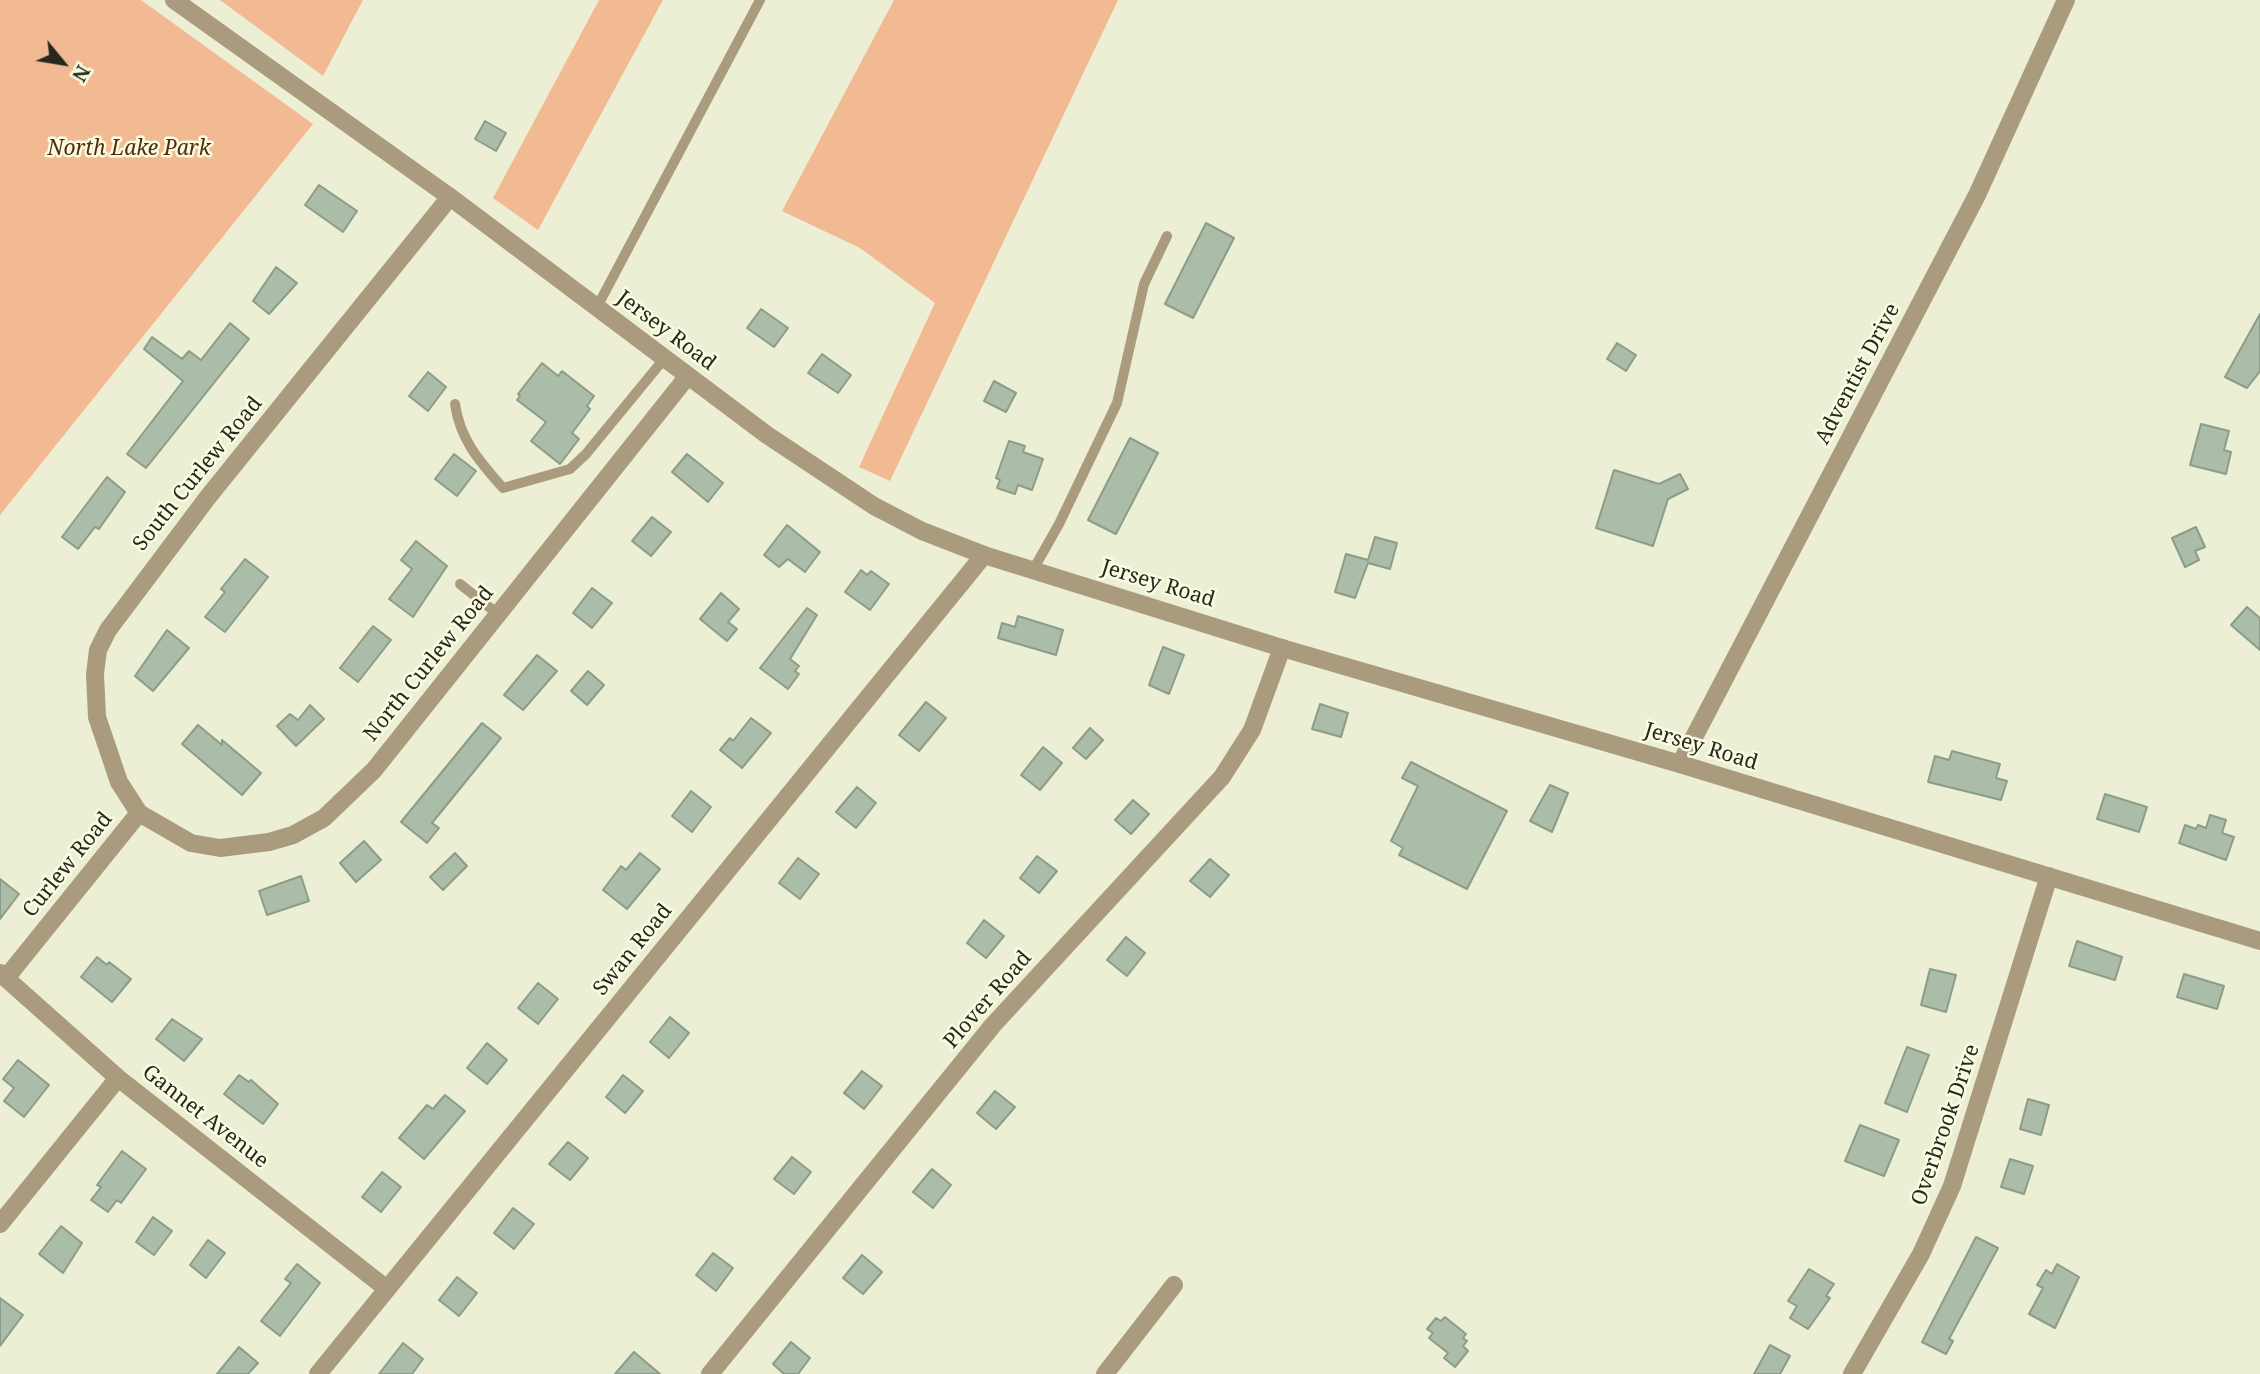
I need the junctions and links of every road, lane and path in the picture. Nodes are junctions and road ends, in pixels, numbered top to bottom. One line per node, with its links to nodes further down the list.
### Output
1 (174, 0): 4 (street, Jersey Road)
2 (760, 0): 6 (lane)
3 (2066, 0): 15 (street, Adventist Drive)
4 (450, 197): 6 (street, Jersey Road); 16 (street, South Curlew Road)
5 (1167, 236): 11 (lane)
6 (597, 307): 7 (street, Jersey Road)
7 (664, 359): 8 (street, Jersey Road); 9 (lane)
8 (687, 377): 10 (street, Jersey Road); 13 (street, North Curlew Road)
9 (455, 404)
10 (984, 555): 11 (street, Jersey Road); 23 (street, Swan Road)
11 (1033, 569): 14 (street, Jersey Road)
12 (460, 584): 13 (lane)
13 (499, 615): 16 (street, North Curlew Road)
14 (1282, 648): 15 (street, Jersey Road); 25 (street, Plover Road)
15 (1680, 764): 17 (street, Jersey Road)
16 (139, 813): 19 (street, Curlew Road)
17 (2049, 876): 18 (street, Jersey Road); 27 (street, Overbrook Drive)
18 (2260, 941)
19 (3, 976): 20 (street, Gannet Avenue)
20 (118, 1078): 21 (street); 23 (street, Gannet Avenue)
21 (0, 1224)
22 (1174, 1285): 26 (street)
23 (387, 1289): 24 (street, Swan Road)
24 (318, 1374)
25 (710, 1374)
26 (1105, 1374)
27 (1852, 1374)

